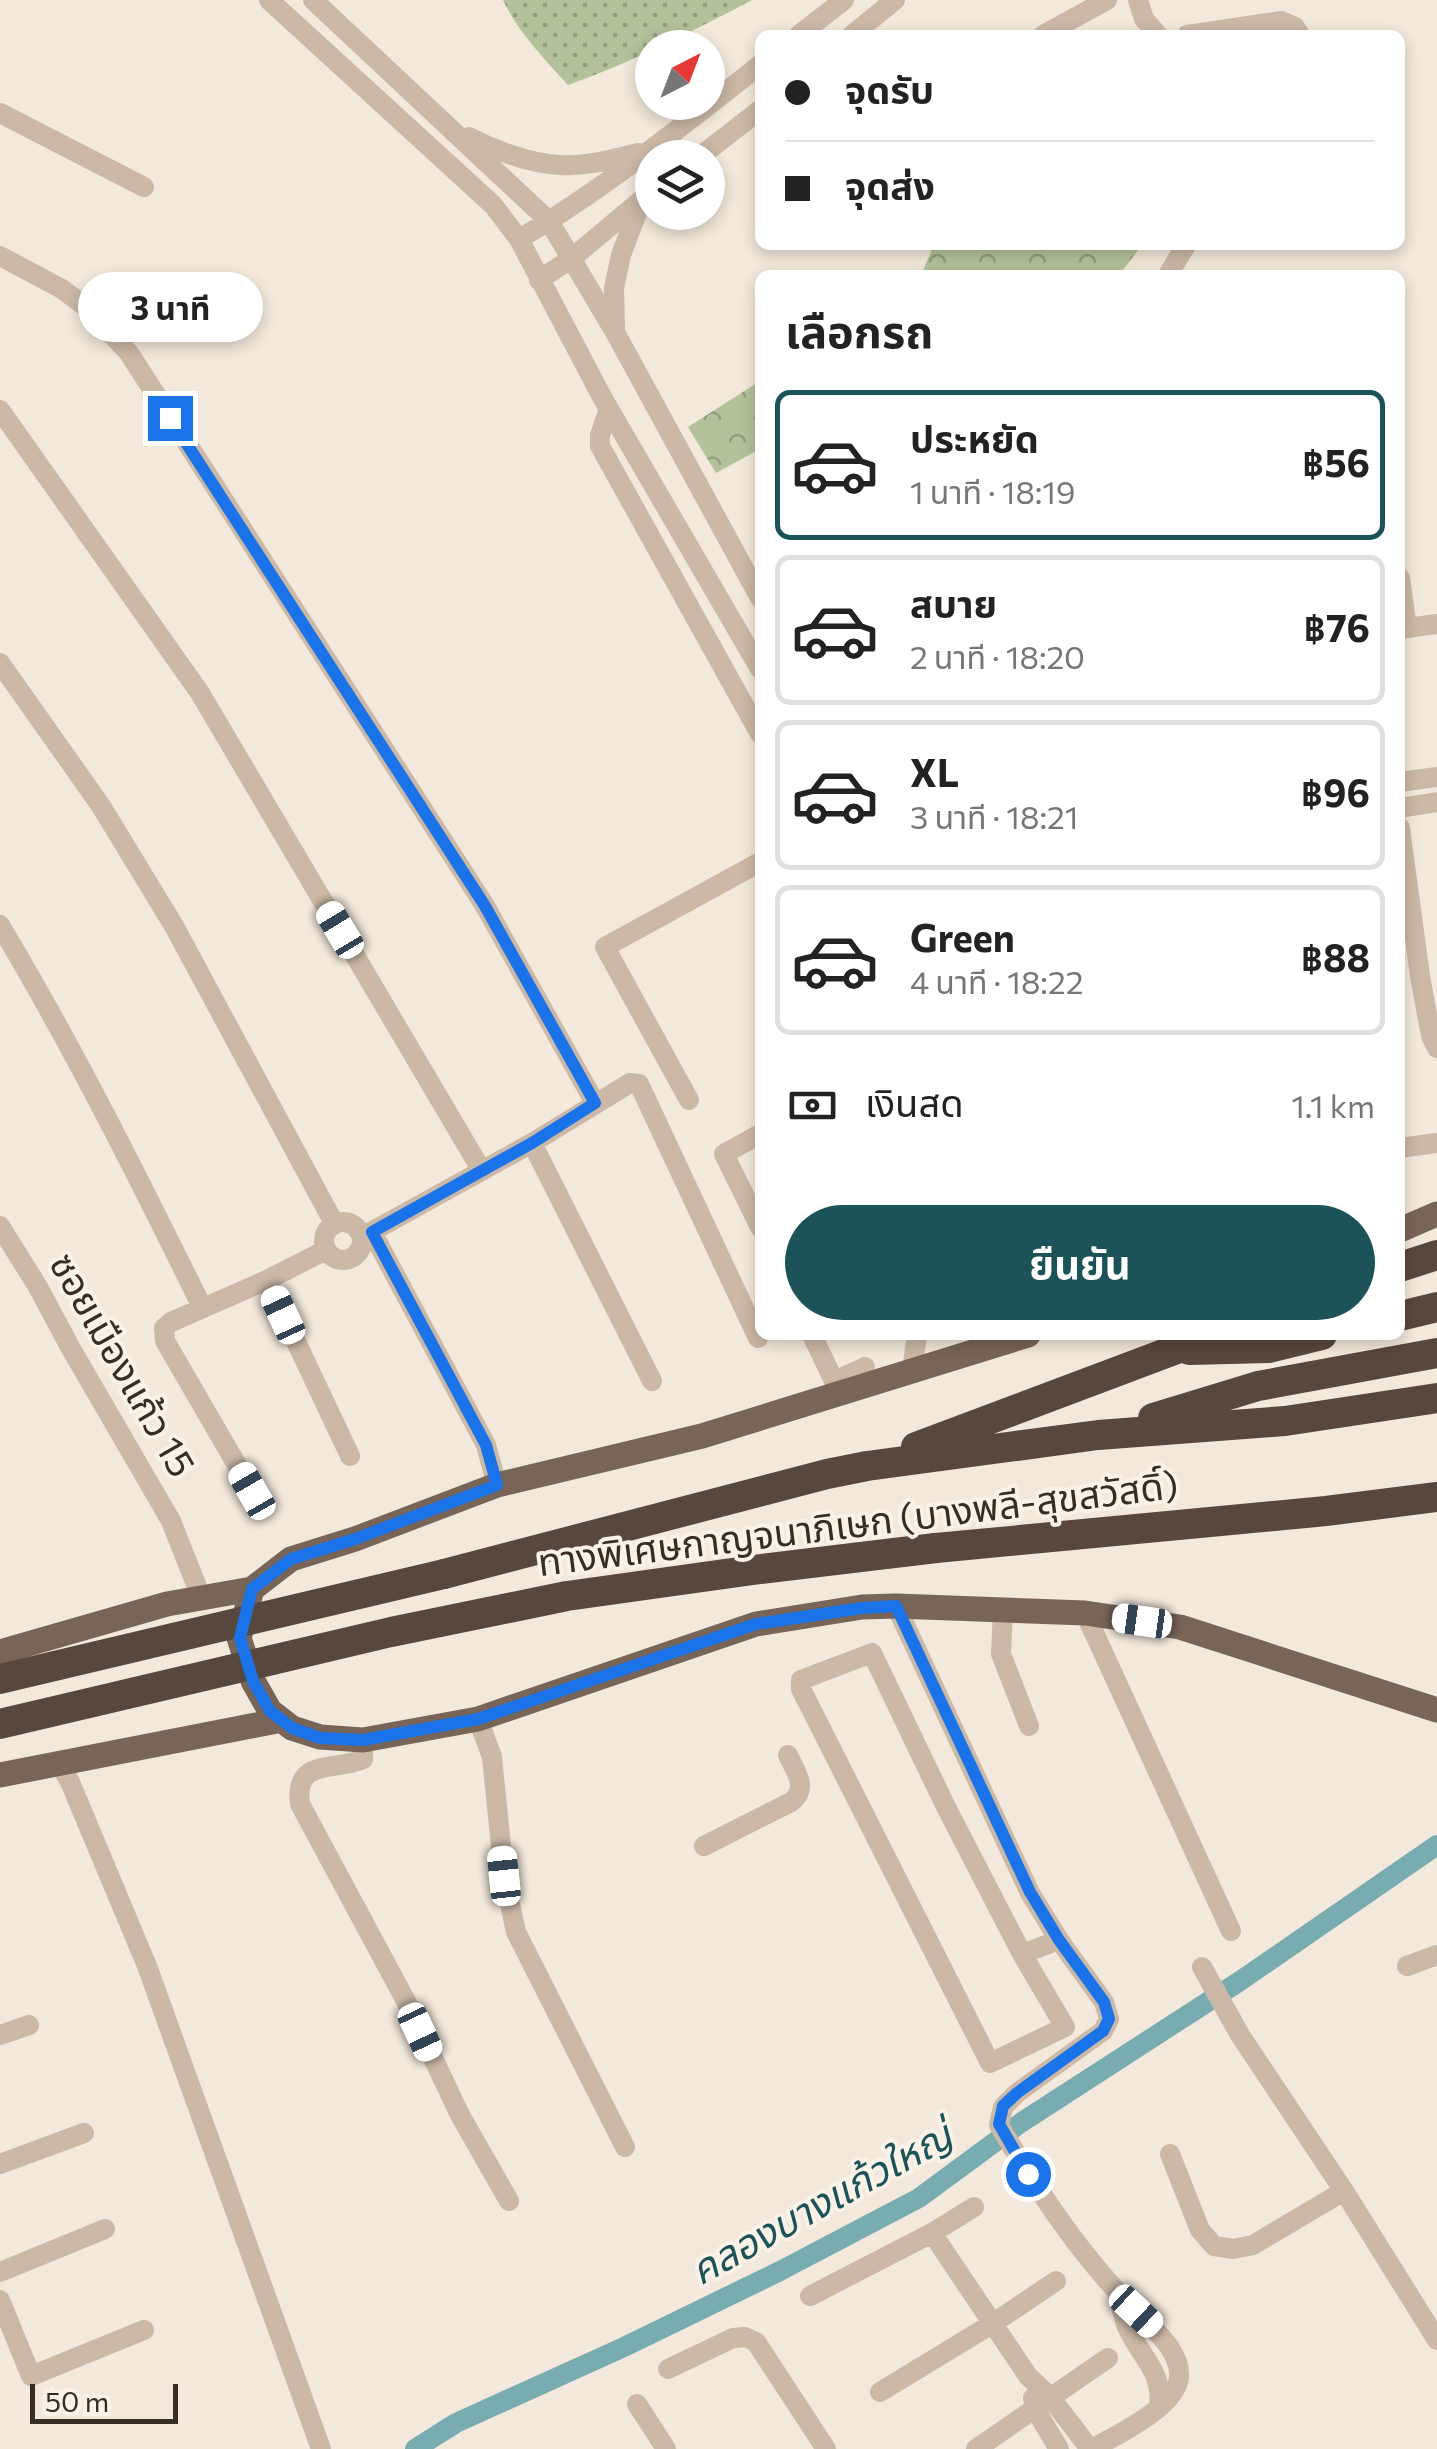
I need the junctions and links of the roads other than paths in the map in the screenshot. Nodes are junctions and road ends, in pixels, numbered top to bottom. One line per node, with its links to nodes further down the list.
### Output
1 (269, 0): 25 (street)
2 (313, 0): 16 (street)
3 (844, 0): 7 (street)
4 (896, 0): 8 (street)
5 (1108, 0): 9 (street)
6 (1138, 0): 10 (street)
7 (805, 30)
8 (859, 30)
9 (1053, 30)
10 (1154, 30)
11 (1221, 30): 12 (street)
12 (1297, 30)
13 (755, 69): 17 (street)
14 (0, 113): 21 (street)
15 (755, 114): 18 (street)
16 (445, 124): 19 (street); 23 (street)
17 (664, 140)
18 (721, 140)
19 (635, 153)
20 (635, 161): 23 (street)
21 (144, 187)
22 (635, 206): 27 (street)
23 (550, 221): 25 (street); 27 (street)
24 (635, 223): 29 (street)
25 (519, 239): 28 (street)
26 (0, 256): 47 (street)
27 (571, 259): 28 (street); 29 (street)
28 (538, 280): 30 (street)
29 (616, 334): 32 (street)
30 (609, 409): 35 (street); 37 (street)
31 (0, 410): 52 (street)
32 (755, 589)
33 (1437, 624): 34 (street)
34 (1405, 628)
35 (755, 660)
36 (0, 662): 55 (street)
37 (755, 725)
38 (1437, 777): 39 (street)
39 (1405, 781)
40 (1437, 802): 41 (street)
41 (1405, 807)
42 (755, 865): 46 (street)
43 (1405, 865): 45 (street)
44 (0, 924): 64 (street)
45 (1437, 1048)
46 (689, 1100)
47 (595, 1103): 50 (street); 66 (street)
48 (755, 1137): 54 (street)
49 (1437, 1142): 51 (street)
50 (532, 1143): 52 (street); 76 (street)
51 (1405, 1147)
52 (482, 1170): 58 (street)
53 (1437, 1214): 57 (main road)
54 (755, 1217)
55 (334, 1223): 58 (street); 59 (street)
56 (0, 1226): 85 (street, ซอยเมืองแก้ว 15)
57 (1405, 1228)
58 (367, 1234): 59 (street); 81 (street)
59 (326, 1250): 62 (street)
60 (1437, 1255): 61 (highway)
61 (1405, 1265)
62 (267, 1280): 64 (street); 79 (street)
63 (1437, 1306): 65 (highway)
64 (202, 1307): 82 (street)
65 (1405, 1315)
66 (755, 1332)
67 (814, 1340): 74 (street)
68 (916, 1340): 75 (street)
69 (1011, 1340): 75 (main road)
70 (1201, 1340): 72 (highway, ทางพิเศษกาญจนาภิเษก (บางพลี-สุขสวัสดิ์))
71 (1302, 1340): 72 (highway, ทางพิเศษกาญจนาภิเษก (บางพลี-สุขสวัสดิ์))
72 (1176, 1350): 80 (highway, ทางพิเศษกาญจนาภิเษก (บางพลี-สุขสวัสดิ์))
73 (1437, 1353): 78 (highway)
74 (866, 1367)
75 (912, 1370): 81 (main road)
76 (652, 1382)
77 (1437, 1398): 78 (highway, ทางพิเศษกาญจนาภิเษก (บางพลี-สุขสวัสดิ์))
78 (1098, 1435): 80 (highway, ทางพิเศษกาญจนาภิเษก (บางพลี-สุขสวัสดิ์))
79 (350, 1456)
80 (866, 1466): 90 (highway, ทางพิเศษกาญจนาภิเษก (บางพลี-สุขสวัสดิ์), bridge)
81 (497, 1485): 84 (main road)
82 (252, 1491)
83 (1436, 1497): 94 (highway, ทางพิเศษกาญจนาภิเษก (บางพลี-สุขสวัสดิ์), bridge)
84 (252, 1589): 85 (main road); 93 (main road)
85 (201, 1598): 89 (main road)
86 (896, 1606): 87 (main road); 92 (main road); 102 (street)
87 (1003, 1610): 88 (main road); 95 (street)
88 (1086, 1613): 91 (main road); 101 (street)
89 (0, 1652)
90 (0, 1679)
91 (1437, 1710)
92 (478, 1719): 96 (main road); 110 (street)
93 (282, 1720): 96 (main road); 98 (main road)
94 (0, 1724)
95 (1029, 1726)
96 (363, 1740): 114 (street)
97 (788, 1755): 100 (street)
98 (59, 1764): 99 (main road); 131 (street)
99 (0, 1775)
100 (704, 1846)
101 (1231, 1931)
102 (1059, 1940): 103 (street); 136 (street)
103 (1022, 1954): 103 (street)
104 (1437, 1954): 105 (street)
105 (1407, 1966)
106 (1205, 1972): 113 (street)
107 (29, 2025): 108 (street)
108 (0, 2036)
109 (84, 2133): 112 (street)
110 (624, 2147)
111 (1170, 2154): 113 (street)
112 (0, 2164)
113 (1344, 2191): 124 (street)
114 (509, 2200)
115 (974, 2208): 117 (street)
116 (105, 2229): 118 (street)
117 (932, 2232): 120 (street); 122 (street)
118 (0, 2272)
119 (1056, 2281): 122 (street)
120 (810, 2296)
121 (0, 2300): 123 (street)
122 (992, 2324): 127 (street); 128 (street)
123 (144, 2330)
124 (1437, 2340)
125 (1108, 2358): 128 (street)
126 (668, 2370): 130 (street)
127 (880, 2392)
128 (1043, 2403): 134 (street); 135 (street); 136 (street)
129 (637, 2404): 132 (street)
130 (822, 2443): 133 (street)
131 (321, 2449)
132 (666, 2449)
133 (798, 2449)
134 (976, 2449)
135 (1059, 2449)
136 (1091, 2449)

